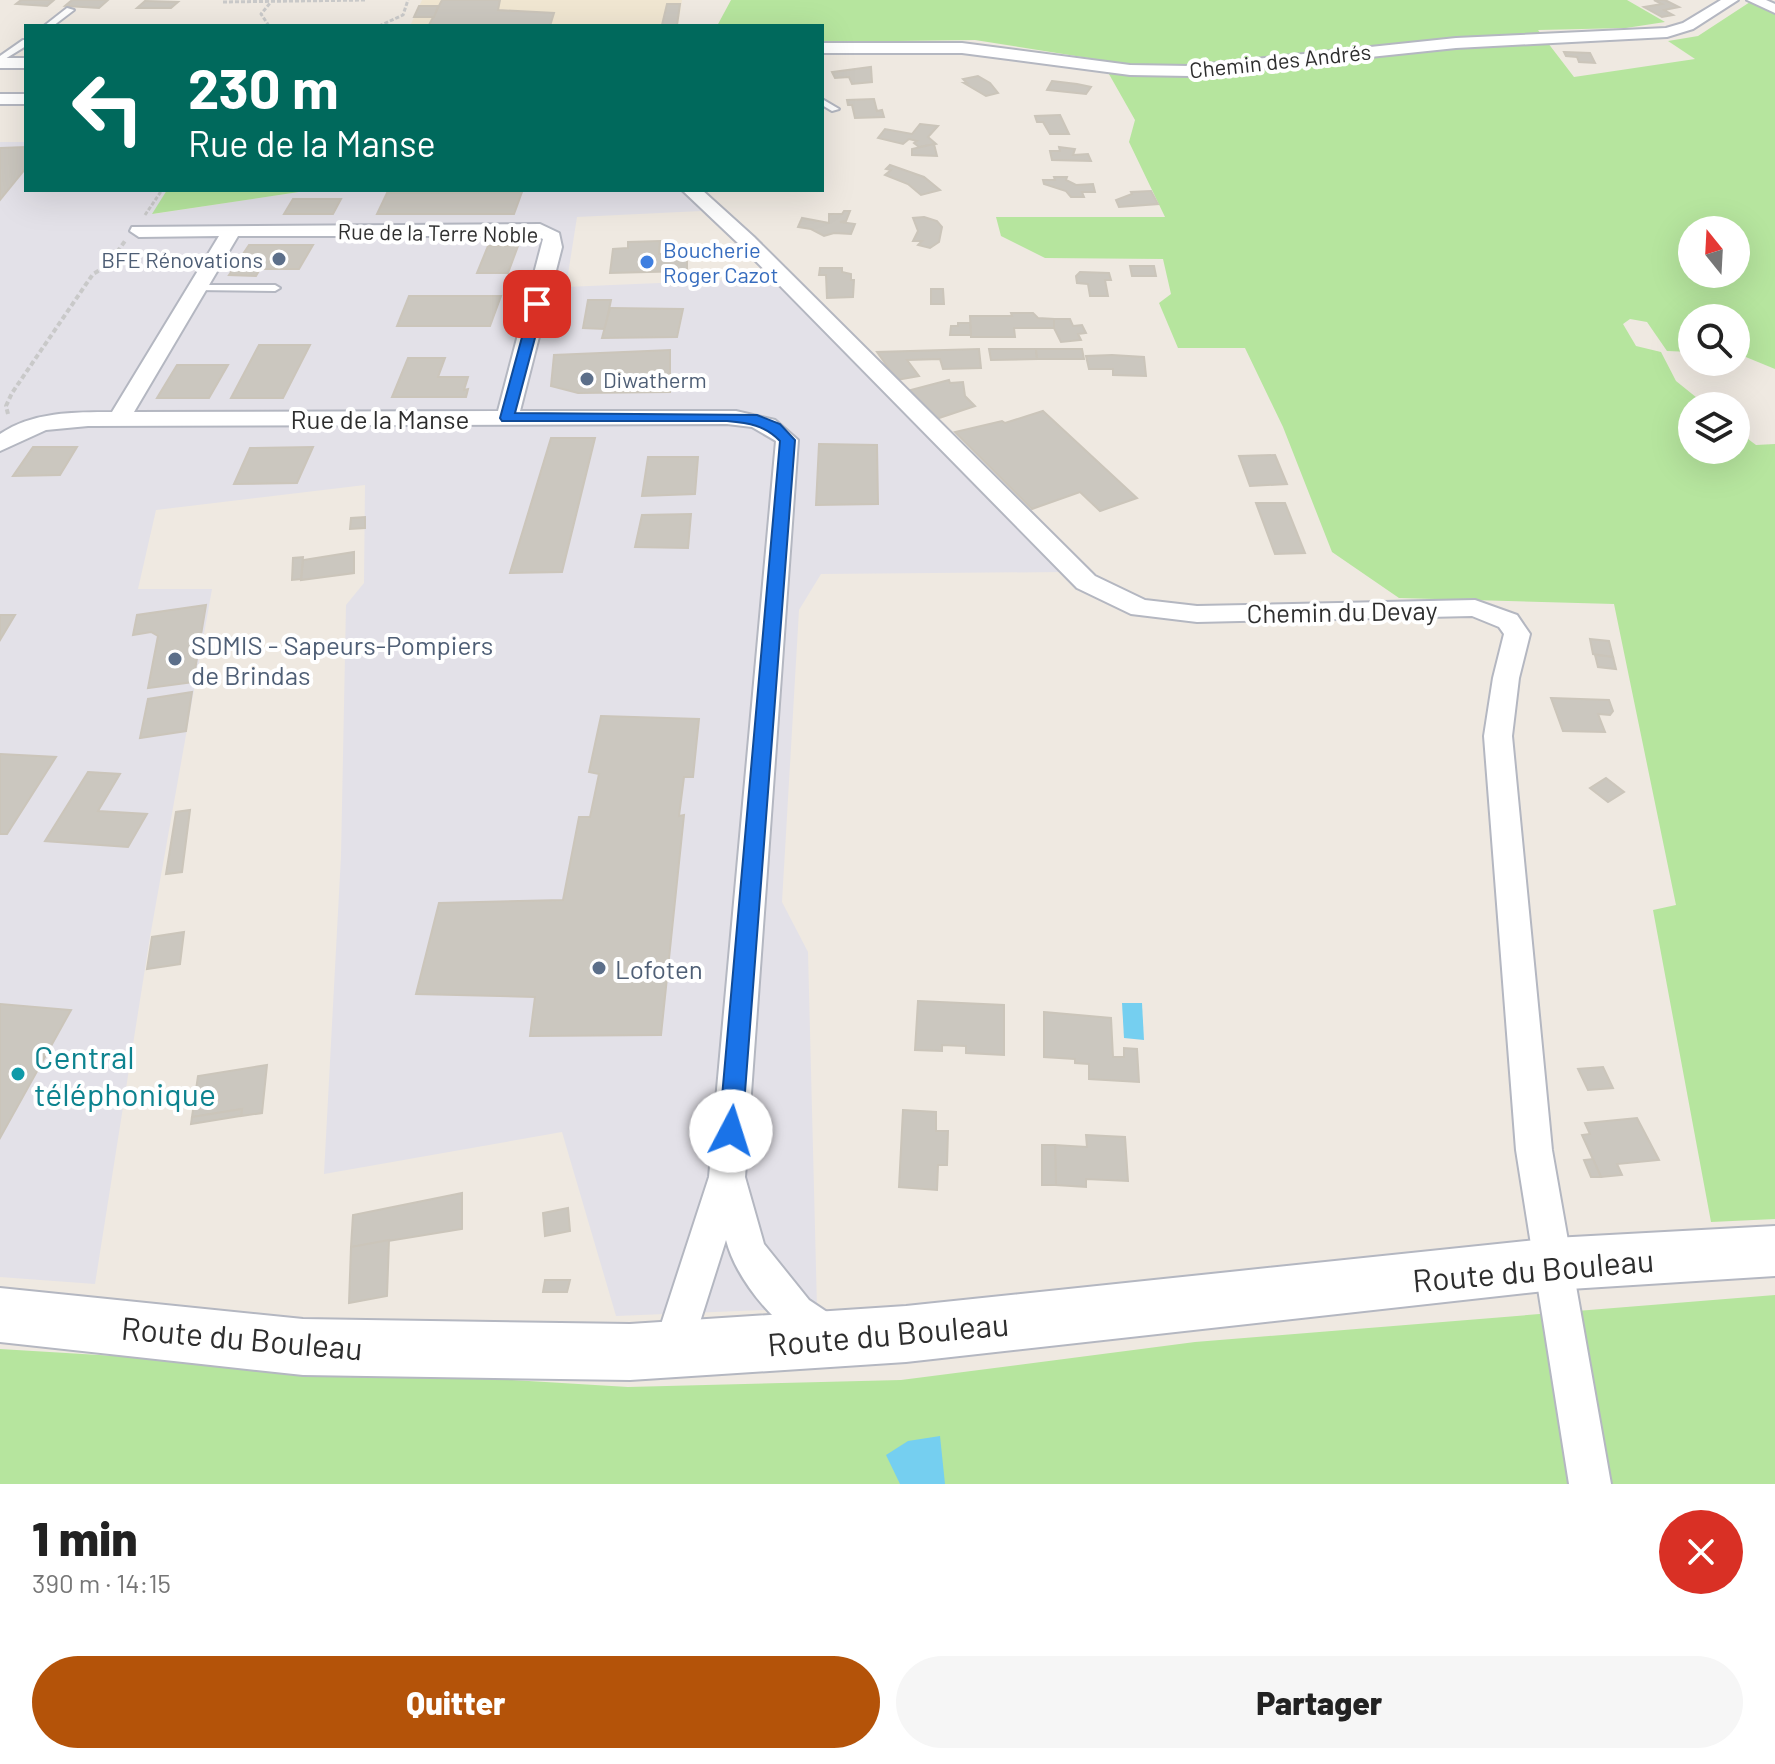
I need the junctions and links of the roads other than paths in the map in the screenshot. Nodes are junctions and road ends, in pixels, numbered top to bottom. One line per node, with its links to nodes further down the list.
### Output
1 (1731, 0): 7 (street, Chemin des Andrés)
2 (1754, 0): 3 (street)
3 (1775, 9)
4 (70, 10): 5 (lane)
5 (51, 24)
6 (24, 44): 8 (lane)
7 (824, 48)
8 (0, 62): 9 (street)
9 (24, 63)
10 (0, 99): 11 (street)
11 (24, 99)
12 (824, 102): 13 (lane)
13 (835, 109)
14 (693, 192): 24 (street, Chemin du Devay)
15 (232, 230): 16 (street, Rue de la Terre Noble); 17 (street); 19 (street, Rue de la Terre Noble)
16 (139, 231)
17 (198, 288): 18 (lane); 20 (street)
18 (275, 288)
19 (507, 418): 20 (street, Rue de la Manse); 22 (street, Rue de la Manse)
20 (119, 419): 21 (street, Rue de la Manse)
21 (6, 440)
22 (727, 1177): 26 (street); 27 (street)
23 (1775, 1251): 24 (main road, Route du Bouleau)
24 (1554, 1264): 26 (main road, Route du Bouleau); 28 (street, Chemin du Devay)
25 (0, 1315): 27 (main road, Route du Bouleau)
26 (833, 1339): 27 (main road, Route du Bouleau)
27 (673, 1349)
28 (1590, 1484)

